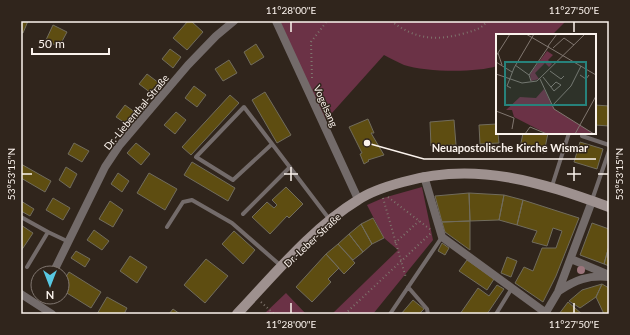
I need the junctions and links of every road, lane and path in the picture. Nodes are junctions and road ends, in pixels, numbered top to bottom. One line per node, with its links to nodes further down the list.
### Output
1 (234, 21): 27 (street, Dr.-Liebenthal-Straße)
2 (276, 21): 16 (street, Vogelsang)
3 (328, 21): 6 (path)
4 (391, 21): 5 (path)
5 (487, 21)
6 (312, 80)
7 (569, 134): 14 (lane)
8 (582, 136): 10 (lane)
9 (272, 144): 9 (lane); 12 (lane)
10 (609, 145)
11 (609, 151): 17 (lane)
12 (290, 167): 19 (lane); 21 (lane)
13 (424, 176): 14 (main road, Dr.-Leber-Straße); 15 (main road, Dr.-Leber-Straße); 26 (street)
14 (552, 186): 17 (main road, Dr.-Leber-Straße)
15 (380, 189): 16 (main road, Dr.-Leber-Straße); 22 (path); 28 (path)
16 (358, 199): 21 (main road, Dr.-Leber-Straße)
17 (592, 201): 18 (main road, Dr.-Leber-Straße); 29 (street)
18 (609, 207)
19 (243, 214)
20 (21, 217): 25 (lane)
21 (330, 220): 33 (main road, Dr.-Leber-Straße)
22 (419, 221): 24 (path); 28 (path)
23 (167, 227): 33 (lane)
24 (433, 231): 26 (path); 30 (path)
25 (48, 232): 27 (lane); 32 (lane)
26 (442, 237): 35 (lane); 36 (street)
27 (70, 243): 31 (street, Dr.-Liebenthal-Straße)
28 (395, 243): 30 (path)
29 (571, 259): 34 (street); 37 (street)
30 (401, 262): 35 (path); 44 (path)
31 (58, 265)
32 (27, 267)
33 (282, 267): 38 (main road, Dr.-Leber-Straße)
34 (609, 276): 37 (street)
35 (408, 286): 45 (lane); 46 (lane)
36 (513, 288): 40 (street); 47 (lane)
37 (558, 292): 40 (street)
38 (255, 295): 42 (main road, Dr.-Leber-Straße); 43 (path)
39 (43, 305): 41 (street)
40 (546, 313)
41 (52, 314)
42 (237, 314)
43 (274, 314)
44 (346, 314)
45 (390, 314)
46 (428, 314)
47 (496, 314)

